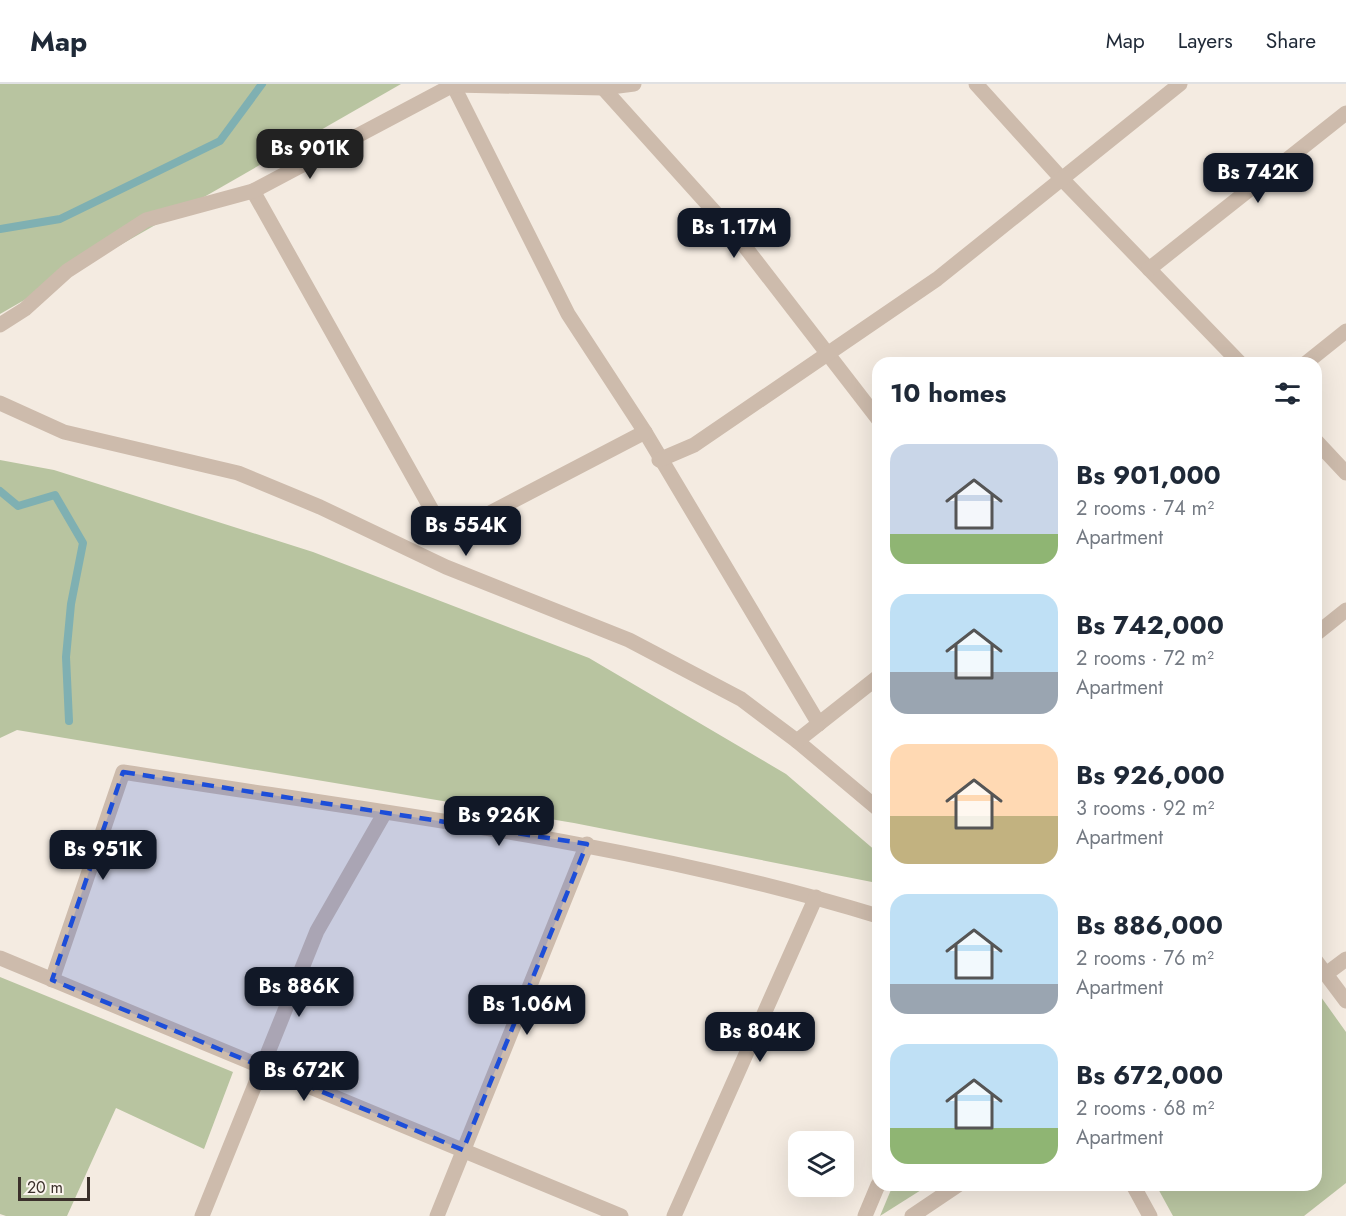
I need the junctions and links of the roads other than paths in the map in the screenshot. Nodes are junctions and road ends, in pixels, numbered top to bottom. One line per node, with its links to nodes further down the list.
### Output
1 (634, 84): 5 (street)
2 (976, 84): 7 (street)
3 (1180, 84): 7 (street)
4 (453, 85): 5 (street); 8 (street); 17 (street)
5 (603, 88): 12 (street)
6 (1346, 114): 9 (street)
7 (1061, 178): 9 (street); 12 (street)
8 (254, 191): 10 (street); 17 (street)
9 (1149, 269): 13 (street)
10 (0, 325)
11 (1346, 331): 14 (street)
12 (830, 354): 16 (street); 19 (street)
13 (1234, 357)
14 (1314, 357)
15 (0, 403): 25 (street)
16 (872, 411)
17 (645, 432): 19 (street)
18 (1322, 447): 20 (street)
19 (659, 460): 24 (street)
20 (1346, 472)
21 (1346, 610): 22 (street)
22 (1322, 629)
23 (872, 682): 24 (street)
24 (819, 724): 25 (street)
25 (797, 741): 26 (street)
26 (872, 804)
27 (384, 814): 28 (street); 35 (street); 37 (street)
28 (587, 844): 29 (street); 38 (street)
29 (816, 897): 30 (street); 45 (street)
30 (872, 914)
31 (0, 958): 35 (street)
32 (1346, 959): 34 (street)
33 (1322, 969): 34 (street)
34 (1326, 974): 36 (street)
35 (52, 980): 37 (street)
36 (1346, 1001)
37 (261, 1067): 38 (street); 42 (street)
38 (463, 1150): 43 (street); 44 (street)
39 (875, 1191): 46 (street)
40 (949, 1191): 47 (street)
41 (1136, 1191): 48 (street)
42 (202, 1216)
43 (436, 1216)
44 (621, 1216)
45 (674, 1216)
46 (865, 1216)
47 (912, 1216)
48 (1150, 1216)

